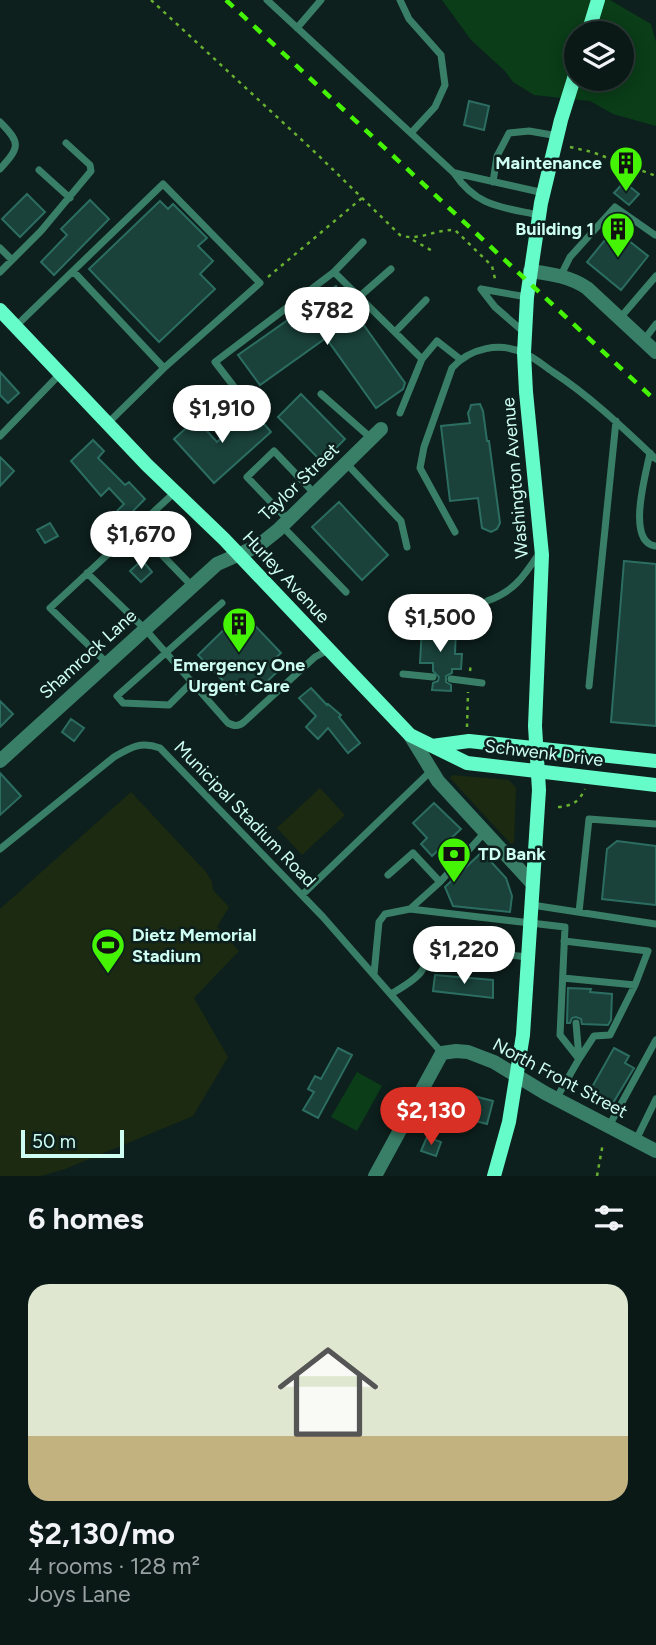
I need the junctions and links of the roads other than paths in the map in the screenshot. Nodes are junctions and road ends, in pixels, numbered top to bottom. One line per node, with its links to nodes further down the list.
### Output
1 (267, 0): 6 (lane)
2 (275, 0): 6 (lane)
3 (321, 0): 8 (lane)
4 (400, 0): 11 (lane)
5 (598, 0): 7 (main road)
6 (282, 14): 8 (lane)
7 (592, 21)
8 (297, 28): 11 (lane)
9 (570, 91): 12 (main road, Washington Avenue)
10 (0, 122): 14 (lane)
11 (411, 134): 16 (lane)
12 (557, 139): 17 (lane); 18 (main road, Washington Avenue)
13 (66, 143): 19 (lane)
14 (0, 169)
15 (38, 170): 19 (lane)
16 (454, 173): 17 (lane); 20 (lane)
17 (493, 182): 18 (lane)
18 (544, 193): 20 (main road, Washington Avenue)
19 (69, 198): 24 (lane)
20 (539, 215): 27 (main road, Washington Avenue)
21 (655, 235): 30 (lane)
22 (363, 242): 29 (lane)
23 (0, 248): 24 (lane)
24 (12, 260): 28 (lane)
25 (391, 269): 32 (lane)
26 (73, 271): 38 (lane); 46 (lane); 46 (lane)
27 (530, 271): 30 (street); 33 (main road, Washington Avenue)
28 (0, 272)
29 (334, 272): 32 (lane); 48 (lane)
30 (561, 275): 36 (street)
31 (656, 276): 36 (lane)
32 (359, 297): 39 (lane)
33 (527, 297): 40 (main road, Washington Avenue); 40 (lane)
34 (426, 300): 39 (lane)
35 (0, 310): 38 (main road, Hurley Avenue)
36 (620, 318): 41 (street)
37 (656, 324): 41 (lane)
38 (16, 326): 47 (main road, Hurley Avenue)
39 (395, 332): 44 (lane)
40 (525, 333): 43 (main road, Washington Avenue)
41 (644, 341): 42 (street)
42 (656, 352)
43 (524, 353): 45 (lane); 51 (lane); 64 (main road, Washington Avenue)
44 (422, 359): 45 (lane); 50 (lane)
45 (460, 359): 61 (lane)
46 (164, 368): 52 (lane)
47 (60, 374): 52 (main road, Hurley Avenue); 54 (lane)
48 (235, 388)
49 (321, 394): 53 (lane)
50 (400, 413)
51 (616, 421): 55 (lane); 80 (lane)
52 (107, 424): 57 (main road, Hurley Avenue)
53 (376, 434): 56 (street, Taylor Street)
54 (0, 436)
55 (653, 456): 62 (lane)
56 (346, 463): 58 (street, Taylor Street); 63 (lane)
57 (175, 492): 60 (lane); 65 (main road, Hurley Avenue)
58 (315, 494): 59 (street, Taylor Street); 59 (lane)
59 (285, 523): 65 (street, Taylor Street); 68 (lane)
60 (136, 528): 66 (lane); 67 (lane)
61 (455, 532)
62 (655, 546)
63 (407, 547)
64 (542, 549): 69 (lane); 83 (main road, Washington Avenue)
65 (238, 554): 67 (street, Shamrock Lane); 72 (main road, Hurley Avenue)
66 (88, 573): 71 (lane); 74 (lane)
67 (191, 586): 71 (street, Shamrock Lane)
68 (346, 592)
69 (487, 600)
70 (222, 603): 73 (lane)
71 (145, 629): 73 (lane); 74 (street, Shamrock Lane)
72 (328, 650): 78 (lane); 81 (main road, Hurley Avenue)
73 (167, 653): 78 (lane); 78 (lane)
74 (107, 663): 84 (street, Shamrock Lane)
75 (403, 674): 76 (lane)
76 (433, 677)
77 (452, 679): 79 (lane)
78 (192, 682)
79 (482, 683)
80 (589, 685)
81 (410, 735): 82 (main road, Schwenk Drive); 86 (street, Hurley Avenue)
82 (431, 747): 83 (main road, Schwenk Drive); 87 (main road, Schwenk Drive)
83 (536, 748): 85 (main road, Schwenk Drive); 87 (main road, Washington Avenue)
84 (0, 761)
85 (656, 761)
86 (432, 770): 90 (street, Hurley Avenue); 95 (lane)
87 (538, 771): 88 (main road, Schwenk Drive); 94 (main road, Washington Avenue)
88 (656, 785)
89 (656, 824): 99 (lane)
90 (486, 832): 93 (lane); 94 (street, Hurley Avenue)
91 (0, 849): 95 (lane, Municipal Stadium Road)
92 (388, 876): 93 (lane)
93 (440, 881): 97 (lane)
94 (531, 882): 96 (main road, Washington Avenue)
95 (302, 895): 105 (lane, Municipal Stadium Road)
96 (530, 904): 98 (lane); 100 (main road, Washington Avenue)
97 (410, 909): 100 (lane); 105 (lane)
98 (566, 910): 99 (lane); 102 (lane)
99 (579, 912): 101 (lane)
100 (529, 924): 102 (lane); 104 (main road, Washington Avenue)
101 (656, 924)
102 (565, 928): 103 (lane)
103 (564, 941): 106 (lane); 107 (lane)
104 (527, 957): 108 (lane); 113 (main road, Washington Avenue)
105 (374, 974): 108 (lane, Municipal Stadium Road)
106 (563, 978): 107 (lane); 112 (lane)
107 (635, 985): 112 (lane)
108 (391, 994): 111 (lane, Municipal Stadium Road)
109 (576, 1023): 112 (lane)
110 (656, 1040): 116 (lane)
111 (442, 1053): 113 (street, North Front Street); 119 (street)
112 (579, 1059): 114 (lane)
113 (516, 1076): 114 (street, North Front Street); 120 (main road, Washington Avenue)
114 (556, 1099): 116 (street, North Front Street)
115 (656, 1099): 117 (lane)
116 (609, 1126): 117 (street, North Front Street)
117 (635, 1141): 118 (street, North Front Street)
118 (656, 1151)
119 (374, 1176)
120 (494, 1176)

